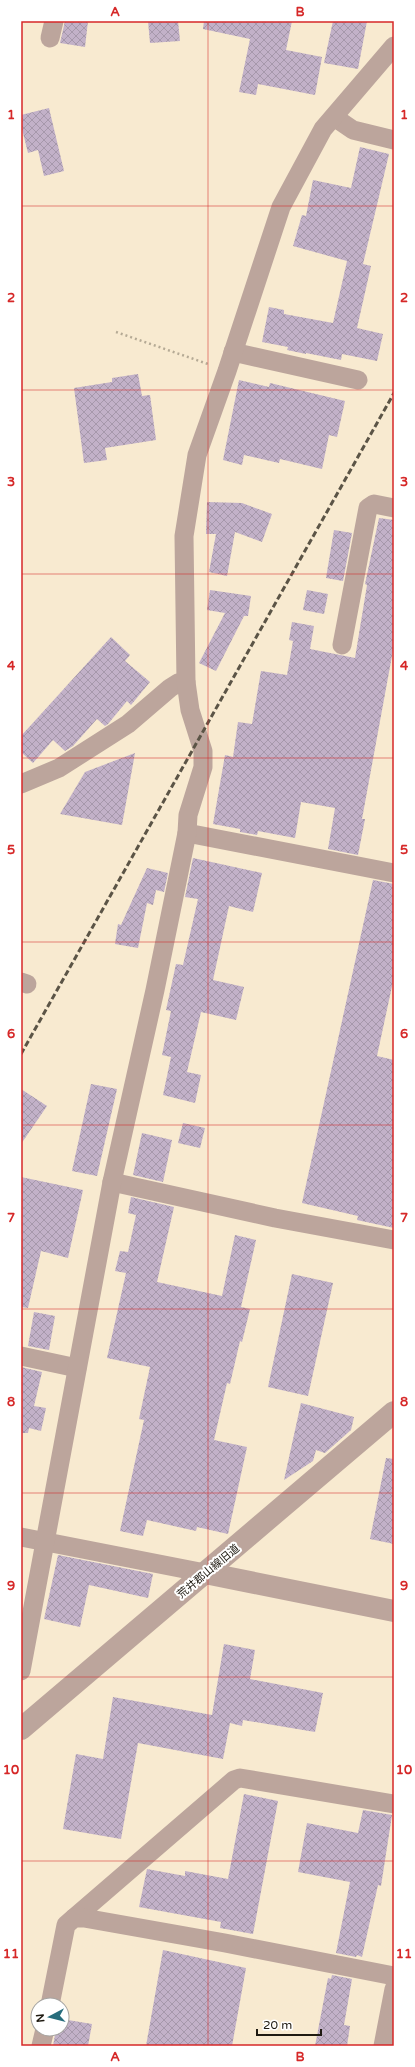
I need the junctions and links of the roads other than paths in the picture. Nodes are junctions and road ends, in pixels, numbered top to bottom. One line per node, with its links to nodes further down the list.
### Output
1 (394, 46): 2 (street)
2 (334, 117): 3 (street); 4 (street)
3 (394, 140)
4 (233, 352): 5 (street); 8 (street)
5 (358, 380)
6 (394, 508): 7 (street)
7 (342, 645)
8 (186, 682): 9 (street); 10 (street)
9 (21, 784)
10 (187, 833): 11 (street); 12 (street)
11 (394, 873)
12 (112, 1182): 13 (street); 15 (street)
13 (394, 1240)
14 (21, 1356): 15 (street)
15 (77, 1368): 18 (street)
16 (394, 1412): 19 (street, 荒井郡山線旧道)
17 (21, 1537): 18 (street)
18 (45, 1542): 19 (street); 21 (street)
19 (204, 1573): 20 (street); 22 (street, 荒井郡山線旧道)
20 (394, 1611)
21 (21, 1671)
22 (21, 1729)
23 (394, 1804): 24 (street)
24 (74, 1918): 25 (street); 27 (street)
25 (394, 1976)
26 (394, 1989): 28 (street)
27 (52, 1997)
28 (382, 2046)

